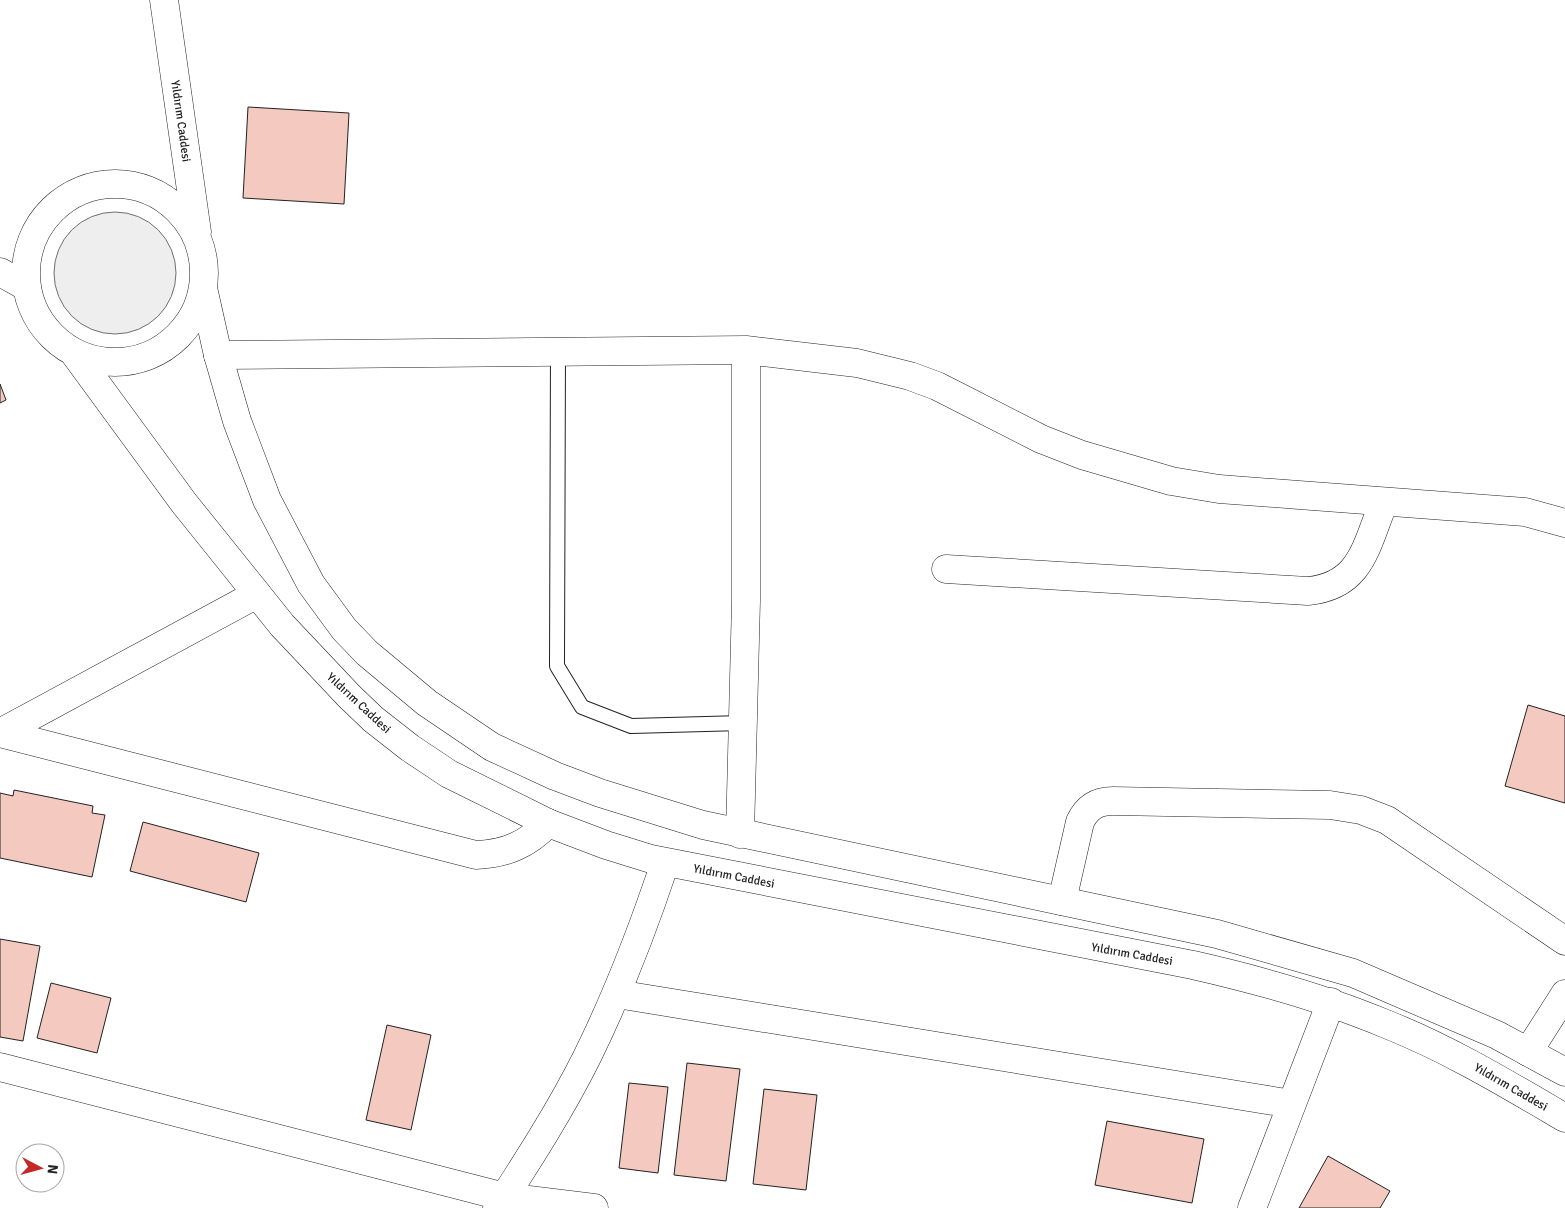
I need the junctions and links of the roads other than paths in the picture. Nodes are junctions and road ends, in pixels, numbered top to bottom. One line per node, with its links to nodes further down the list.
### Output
1 (164, 0): 2 (street, Yıldırım Caddesi)
2 (198, 241): 4 (street); 5 (street)
3 (0, 272): 4 (street)
4 (27, 287): 8 (street)
5 (203, 288): 8 (street); 9 (street)
6 (746, 350): 7 (street); 10 (street); 14 (street)
7 (558, 351): 9 (street); 14 (lane)
8 (74, 352): 13 (street, Yıldırım Caddesi)
9 (218, 355): 17 (street)
10 (1384, 502): 11 (street); 12 (street)
11 (1565, 523)
12 (946, 569)
13 (257, 594): 15 (street); 16 (street, Yıldırım Caddesi)
14 (743, 723): 17 (street)
15 (0, 733): 16 (street)
16 (548, 823): 18 (street, Yıldırım Caddesi)
17 (740, 834): 19 (street)
18 (665, 863): 21 (street); 23 (street, Yıldırım Caddesi)
19 (1062, 901): 20 (street); 24 (street)
20 (1565, 941)
21 (617, 994): 27 (street); 29 (street)
22 (1565, 994): 24 (street)
23 (1331, 1002): 27 (street); 28 (street, Yıldırım Caddesi)
24 (1528, 1052): 26 (street)
25 (0, 1067): 29 (street)
26 (1565, 1072)
27 (1292, 1104): 31 (street)
28 (1565, 1118)
29 (501, 1202): 30 (street)
30 (594, 1208)
31 (1252, 1208)

